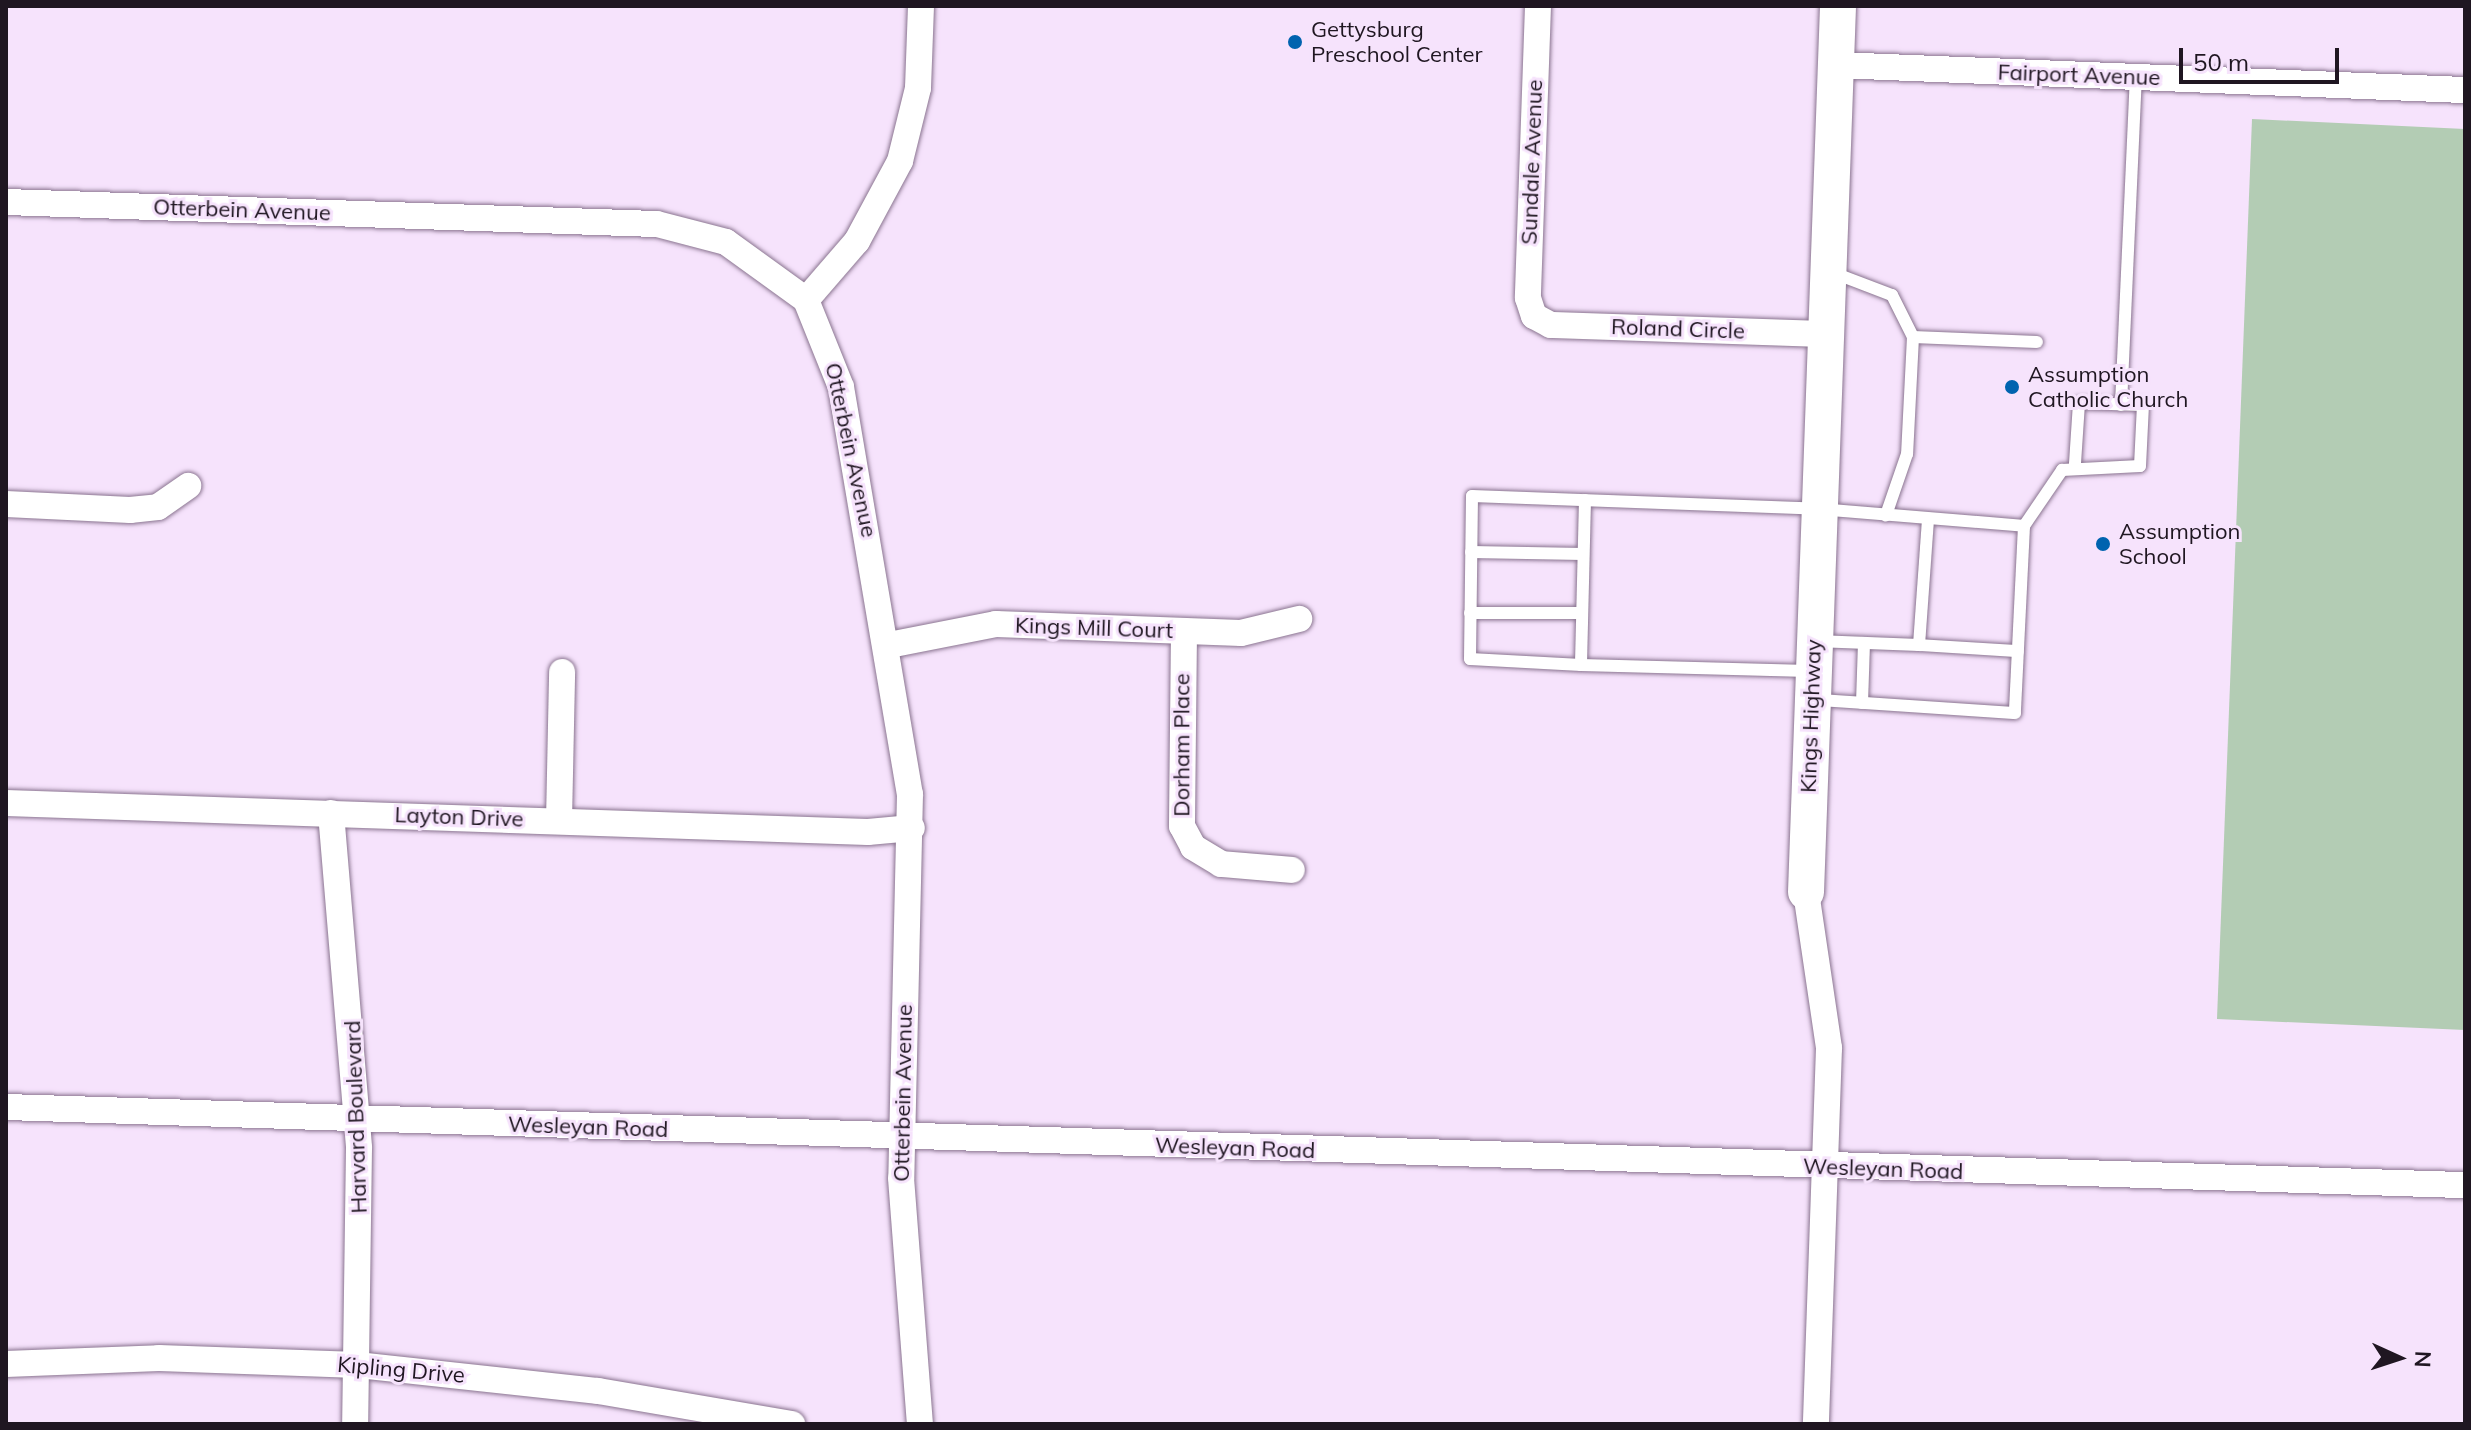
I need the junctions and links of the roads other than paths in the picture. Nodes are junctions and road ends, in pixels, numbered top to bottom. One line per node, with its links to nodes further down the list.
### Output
1 (921, 6): 9 (street)
2 (1538, 6): 10 (street, Sundale Avenue)
3 (1838, 6): 4 (street, Kings Highway)
4 (1836, 65): 5 (street, Fairport Avenue); 8 (street, Kings Highway)
5 (2136, 77): 6 (street, Fairport Avenue); 14 (lane)
6 (2465, 90)
7 (6, 202): 9 (street, Otterbein Avenue)
8 (1827, 270): 11 (street, Kings Highway); 12 (lane)
9 (806, 300): 30 (street, Otterbein Avenue)
10 (1534, 316): 11 (street, Roland Circle)
11 (1825, 334): 19 (street, Kings Highway)
12 (1913, 337): 13 (lane); 20 (lane)
13 (2037, 342)
14 (2121, 405): 15 (lane); 15 (lane)
15 (2075, 464): 22 (lane)
16 (188, 486): 18 (street)
17 (1585, 500): 19 (lane); 23 (lane); 24 (lane)
18 (6, 504)
19 (1819, 509): 20 (lane); 34 (street, Kings Highway)
20 (1886, 515): 21 (lane)
21 (1928, 519): 22 (lane); 31 (lane)
22 (2024, 526): 32 (lane)
23 (1471, 552): 24 (lane); 25 (lane)
24 (1583, 554): 26 (lane)
25 (1470, 613): 26 (lane); 33 (lane)
26 (1582, 613): 33 (lane)
27 (1299, 619): 28 (street, Kings Mill Court)
28 (1184, 631): 30 (street, Kings Mill Court); 41 (street, Dorham Place)
29 (1864, 643): 31 (lane); 34 (lane); 36 (lane)
30 (889, 645): 40 (street, Otterbein Avenue)
31 (1919, 645): 32 (lane)
32 (2018, 651): 36 (lane)
33 (1581, 665): 34 (lane)
34 (1813, 670): 36 (lane); 42 (street, Kings Highway)
35 (562, 672): 39 (street)
36 (1862, 703)
37 (6, 803): 38 (street, Layton Drive)
38 (331, 813): 39 (street, Layton Drive); 44 (street, Harvard Boulevard)
39 (559, 821): 40 (street, Layton Drive)
40 (912, 828): 45 (street, Otterbein Avenue)
41 (1292, 870)
42 (1806, 892): 46 (street, Kings Highway)
43 (6, 1107): 44 (street, Wesleyan Road)
44 (357, 1119): 45 (street, Wesleyan Road); 49 (street, Harvard Boulevard)
45 (902, 1138): 46 (street, Wesleyan Road); 52 (street, Otterbein Avenue)
46 (1824, 1168): 47 (street, Wesleyan Road); 53 (street, Kings Highway)
47 (2465, 1185)
48 (6, 1364): 49 (street, Kipling Drive)
49 (358, 1365): 50 (street, Harvard Boulevard); 51 (street, Kipling Drive)
50 (355, 1424)
51 (792, 1424)
52 (920, 1424)
53 (1816, 1424)

